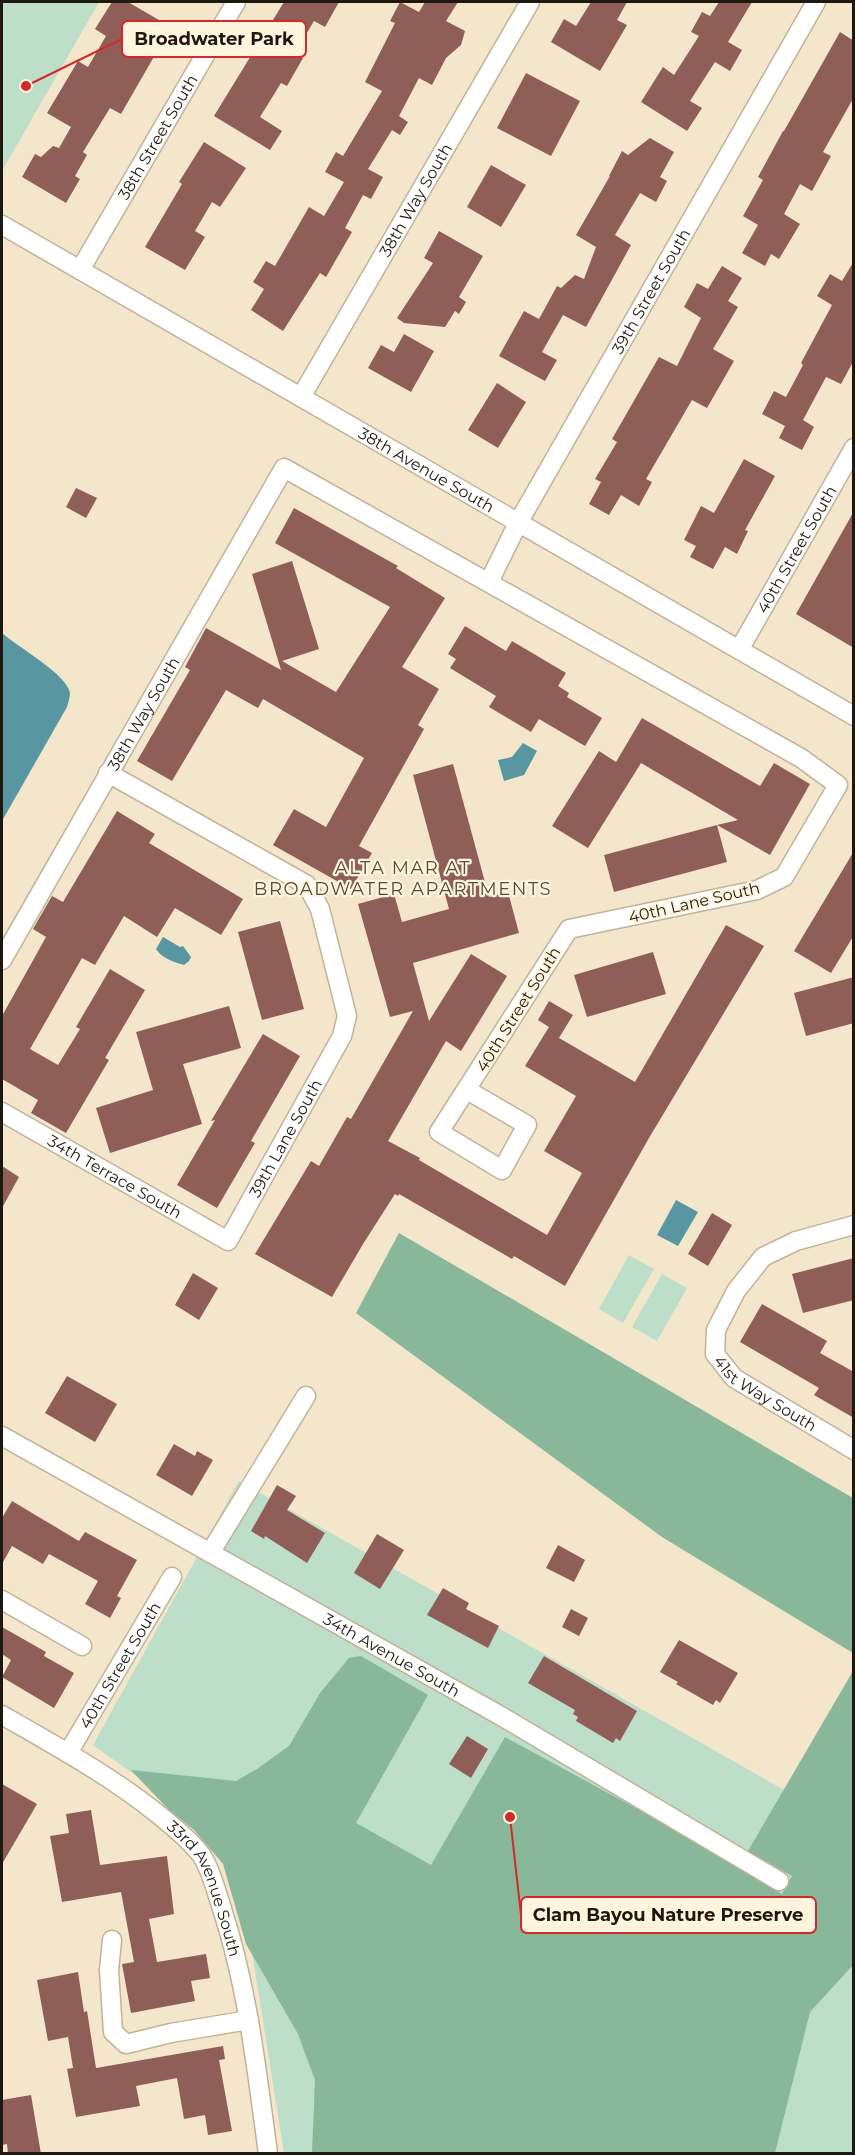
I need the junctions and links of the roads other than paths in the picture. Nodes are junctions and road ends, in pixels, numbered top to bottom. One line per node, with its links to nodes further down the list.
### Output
1 (236, 2): 5 (street, 38th Street South)
2 (530, 2): 6 (street, 38th Way South)
3 (816, 2): 8 (street, 39th Street South)
4 (2, 225): 5 (street, 38th Avenue South)
5 (80, 270): 6 (street, 38th Avenue South)
6 (301, 397): 8 (street, 38th Avenue South)
7 (854, 448): 10 (street, 40th Street South)
8 (518, 523): 9 (street, 39th Street South); 10 (street, 38th Avenue South)
9 (489, 582): 12 (street, 38th Way South); 13 (street, 40th Lane South)
10 (739, 650): 11 (street, 38th Avenue South)
11 (854, 716)
12 (108, 772): 14 (street, 38th Way South); 18 (street, 39th Lane South)
13 (569, 929): 15 (street, 40th Street South)
14 (2, 960)
15 (467, 1090): 15 (street, 40th Street South)
16 (2, 1112): 18 (street, 34th Terrace South)
17 (854, 1225): 21 (street, 41st Way South)
18 (228, 1241)
19 (306, 1396): 22 (street)
20 (2, 1436): 22 (street, 34th Avenue South)
21 (848, 1446)
22 (210, 1553): 28 (street, 34th Avenue South)
23 (172, 1577): 27 (street, 40th Street South)
24 (2, 1600): 25 (street)
25 (82, 1646)
26 (2, 1715): 27 (street, 33rd Avenue South)
27 (68, 1752): 30 (street, 33rd Avenue South)
28 (779, 1881)
29 (112, 1940): 30 (street)
30 (249, 2020): 31 (street, 33rd Avenue South)
31 (268, 2154)

